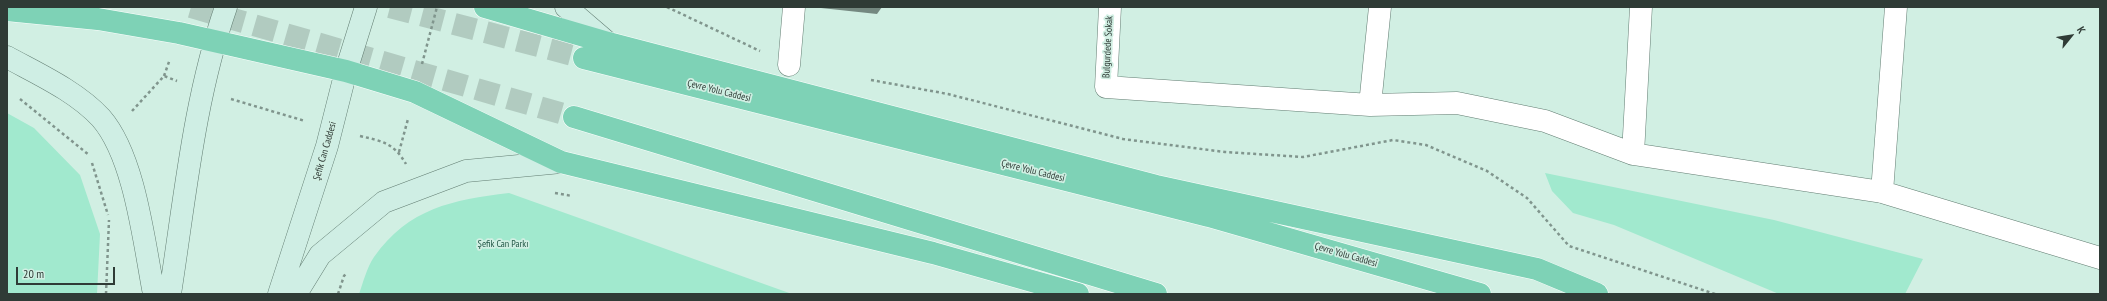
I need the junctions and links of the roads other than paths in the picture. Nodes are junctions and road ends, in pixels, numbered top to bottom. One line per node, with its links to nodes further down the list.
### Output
1 (226, 7): 11 (main road)
2 (366, 7): 16 (main road, Şefik Can Caddesi)
3 (485, 7): 12 (highway)
4 (566, 7): 12 (main road)
5 (794, 7): 15 (street)
6 (1110, 7): 17 (street, Bulgurdede Sokak)
7 (1380, 7): 17 (street)
8 (1641, 7): 19 (street)
9 (1896, 7): 21 (street)
10 (7, 10): 11 (highway)
11 (214, 40): 16 (highway); 24 (main road)
12 (608, 42): 30 (highway)
13 (7, 57): 23 (main road)
14 (584, 58): 29 (highway, Çevre Yolu Caddesi)
15 (789, 65)
16 (346, 71): 20 (highway); 25 (main road, Şefik Can Caddesi)
17 (1370, 105): 19 (street)
18 (574, 116): 28 (highway)
19 (1632, 154): 21 (street)
20 (560, 162): 26 (main road); 27 (highway)
21 (1882, 192): 22 (street)
22 (2100, 258)
23 (154, 294)
24 (170, 294)
25 (279, 294)
26 (296, 294)
27 (1078, 294)
28 (1156, 294)
29 (1480, 294)
30 (1597, 294)

